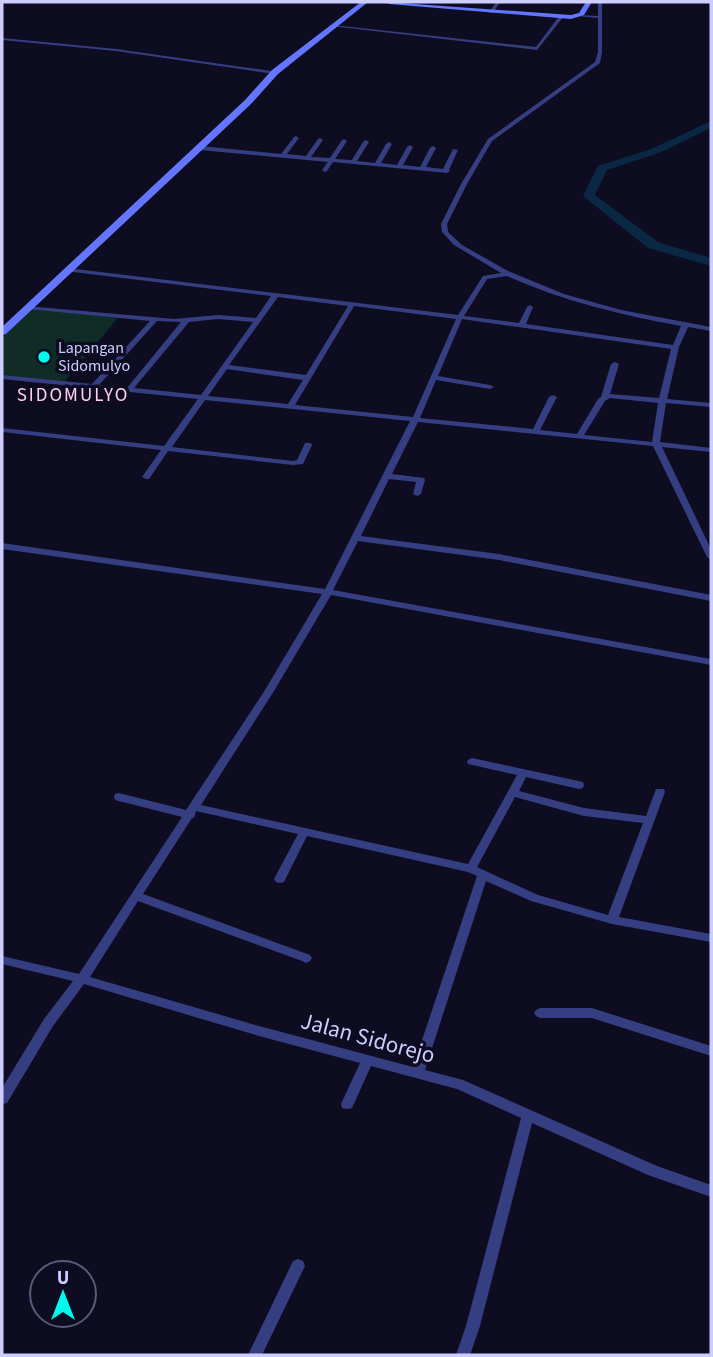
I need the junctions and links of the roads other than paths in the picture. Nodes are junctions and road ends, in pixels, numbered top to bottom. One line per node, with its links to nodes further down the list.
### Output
1 (365, 2): 11 (main road)
2 (389, 2): 6 (main road)
3 (498, 2): 7 (street)
4 (589, 2): 9 (main road)
5 (600, 2): 10 (street)
6 (416, 3): 7 (main road)
7 (491, 12): 8 (main road)
8 (562, 16): 9 (main road); 11 (street)
9 (579, 16): 10 (street)
10 (598, 17): 42 (street)
11 (332, 26): 13 (main road)
12 (2, 39): 13 (street)
13 (275, 72): 20 (main road)
14 (296, 138): 25 (street)
15 (320, 140): 26 (street)
16 (344, 141): 27 (street)
17 (240, 142): 23 (street)
18 (366, 142): 29 (street)
19 (389, 144): 30 (street)
20 (201, 147): 23 (street); 41 (main road)
21 (410, 147): 31 (street)
22 (433, 148): 33 (street)
23 (232, 150): 25 (street); 26 (street); 28 (street)
24 (455, 150): 35 (street)
25 (284, 154): 26 (street)
26 (307, 157): 27 (street); 32 (street)
27 (328, 159): 29 (street); 34 (street)
28 (223, 160)
29 (355, 162): 30 (street); 36 (street)
30 (378, 164): 31 (street); 37 (street)
31 (400, 166): 33 (street); 38 (street)
32 (299, 167)
33 (423, 168): 35 (street); 39 (street)
34 (325, 170)
35 (446, 170): 40 (street)
36 (348, 173)
37 (371, 176)
38 (394, 178)
39 (418, 180)
40 (442, 182)
41 (67, 270): 43 (street); 45 (main road)
42 (508, 274): 47 (street); 52 (street)
43 (276, 295): 44 (street); 49 (street)
44 (352, 304): 47 (street); 60 (street)
45 (28, 307): 48 (street); 54 (main road)
46 (530, 307): 51 (street)
47 (460, 317): 51 (street); 59 (street)
48 (155, 319): 50 (street); 61 (street)
49 (257, 320): 50 (street); 57 (street)
50 (186, 321): 63 (street)
51 (522, 325): 55 (street)
52 (685, 325): 53 (street); 55 (street)
53 (711, 329)
54 (2, 332)
55 (675, 347): 67 (street)
56 (615, 364): 66 (street)
57 (225, 367): 60 (street); 64 (street)
58 (2, 377): 61 (street)
59 (434, 377): 62 (street); 70 (street)
60 (308, 378): 69 (street)
61 (95, 385): 63 (street)
62 (490, 387)
63 (130, 389): 64 (street)
64 (204, 397): 69 (street); 76 (street)
65 (553, 397): 72 (street)
66 (605, 397): 67 (street); 73 (street)
67 (662, 402): 68 (street); 74 (street)
68 (711, 405)
69 (291, 406): 70 (street)
70 (416, 418): 72 (street); 78 (street)
71 (2, 430): 76 (street)
72 (534, 433): 73 (street)
73 (579, 437): 74 (street)
74 (656, 444): 77 (street); 81 (street)
75 (308, 445): 76 (street)
76 (165, 450): 79 (street)
77 (711, 450)
78 (388, 475): 80 (street); 82 (street)
79 (146, 477)
80 (417, 494)
81 (706, 536): 84 (street)
82 (357, 538): 85 (street); 86 (street)
83 (2, 546): 85 (street)
84 (711, 557)
85 (328, 592): 87 (street); 94 (street)
86 (711, 598)
87 (711, 662)
88 (472, 762): 89 (street)
89 (523, 773): 90 (street); 92 (street)
90 (579, 785)
91 (660, 792): 95 (street)
92 (513, 793): 95 (street); 97 (street)
93 (119, 797): 94 (street)
94 (192, 811): 96 (street); 100 (street)
95 (648, 820): 101 (street)
96 (304, 831): 97 (street); 99 (street)
97 (471, 869): 98 (street)
98 (483, 874): 101 (street); 109 (street)
99 (280, 879)
100 (136, 896): 103 (street); 105 (street)
101 (611, 920): 102 (street)
102 (711, 935)
103 (306, 958)
104 (2, 960): 105 (street, Jalan Sidorejo)
105 (82, 979): 108 (street, Jalan Sidorejo); 110 (street)
106 (540, 1013): 107 (street)
107 (711, 1051)
108 (368, 1059): 109 (street, Jalan Sidorejo); 111 (street)
109 (418, 1071): 112 (street, Jalan Sidorejo)
110 (2, 1099)
111 (347, 1104)
112 (528, 1114): 113 (street, Jalan Sidorejo); 116 (street)
113 (711, 1191)
114 (298, 1266): 115 (street)
115 (255, 1355)
116 (463, 1355)

